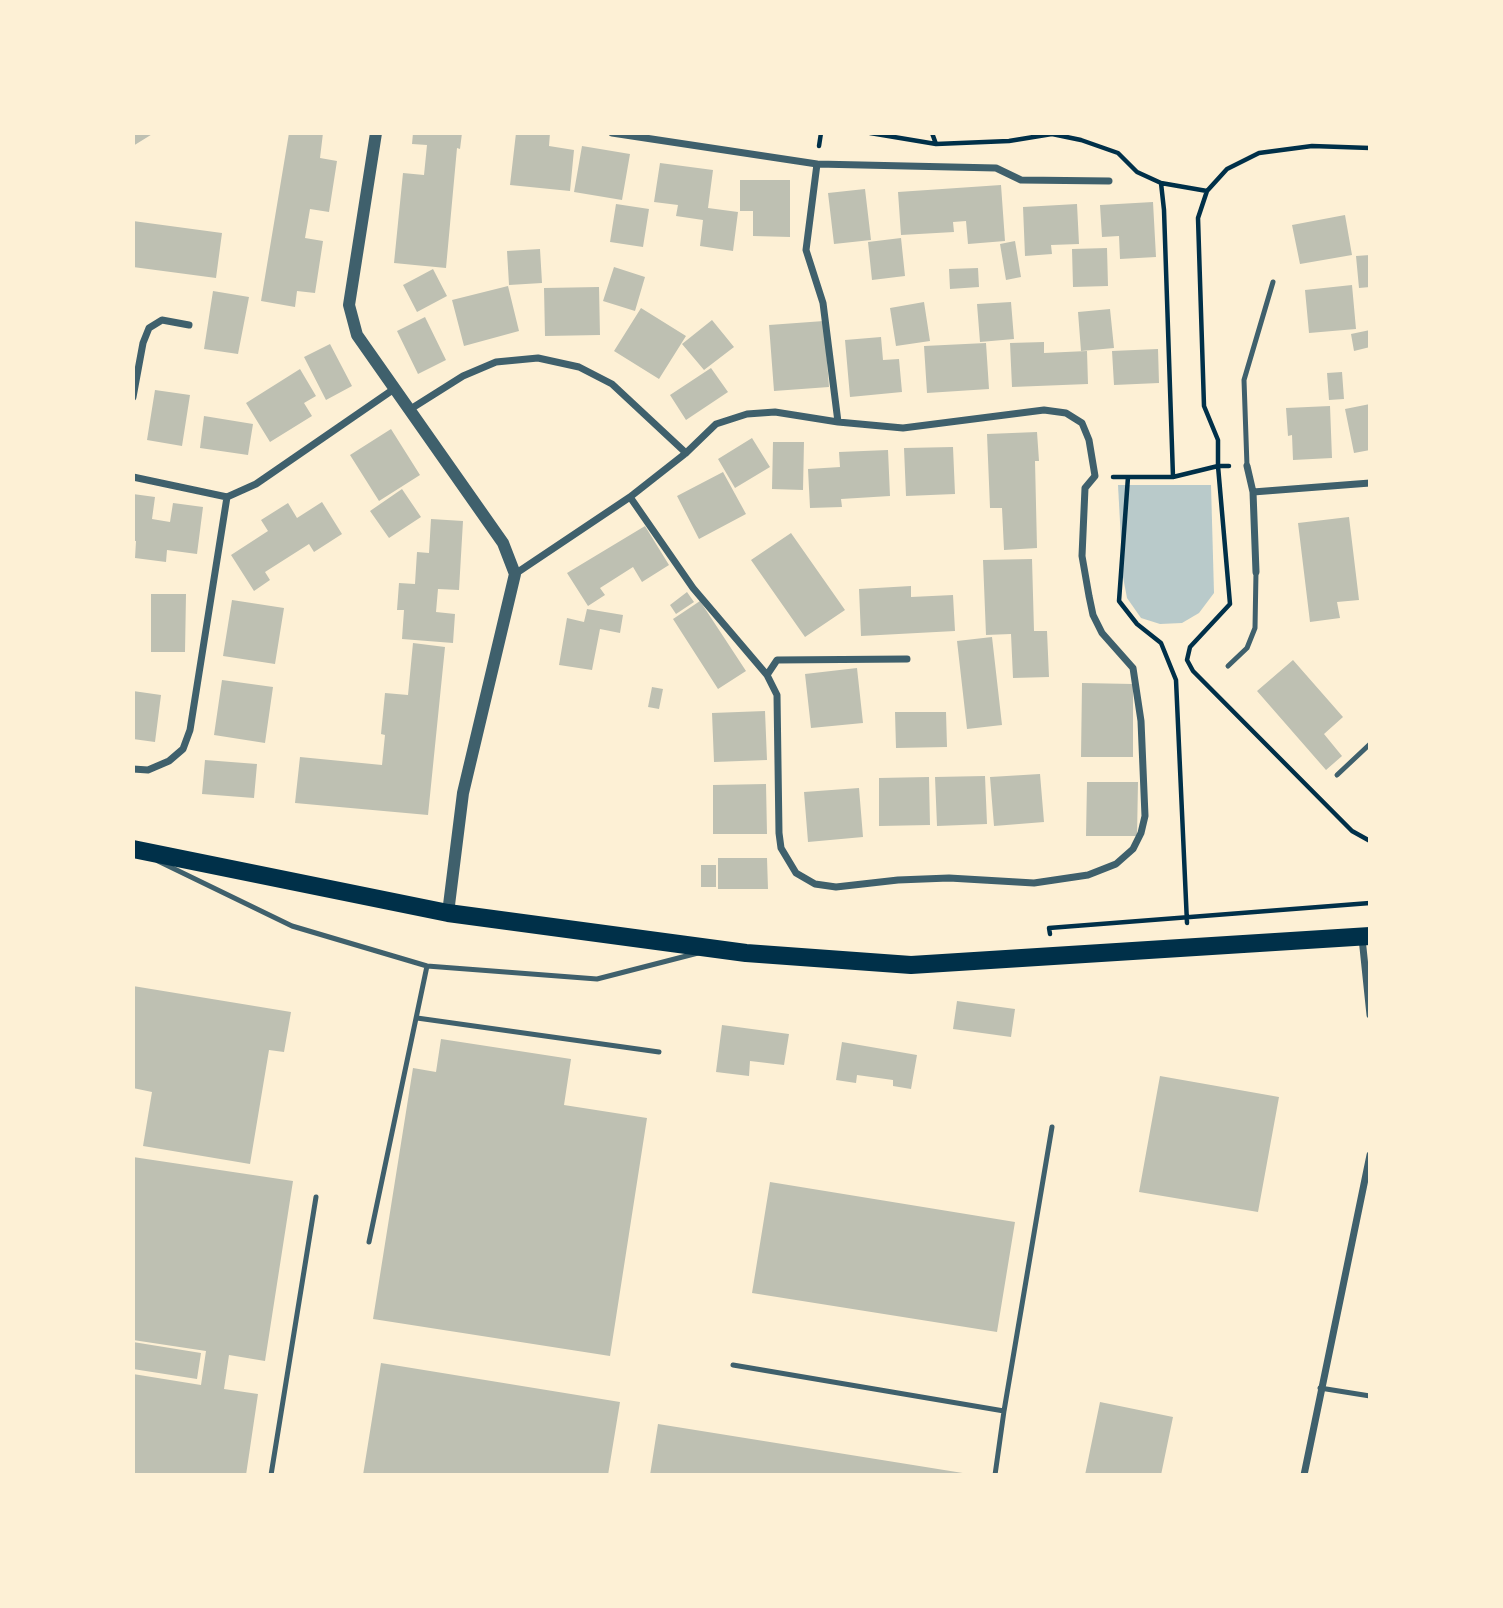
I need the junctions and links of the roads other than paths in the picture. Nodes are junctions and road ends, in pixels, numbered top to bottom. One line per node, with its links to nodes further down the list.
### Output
1 (376, 133): 7 (street)
2 (612, 133): 3 (street)
3 (817, 164): 4 (street); 10 (street)
4 (1109, 181)
5 (1273, 282): 12 (lane)
6 (189, 325): 8 (street)
7 (394, 389): 9 (street); 16 (street)
8 (133, 397)
9 (409, 410): 11 (street); 19 (street)
10 (838, 422): 11 (street); 22 (street)
11 (686, 453): 17 (street)
12 (1247, 466): 15 (street)
13 (133, 477): 16 (street)
14 (1370, 483): 15 (street)
15 (1253, 492): 18 (street)
16 (227, 497): 24 (street)
17 (629, 497): 19 (street); 22 (street)
18 (1256, 572): 21 (lane)
19 (515, 575): 27 (street)
20 (907, 659): 22 (street)
21 (1228, 666)
22 (767, 675)
23 (1370, 744): 25 (lane)
24 (133, 769)
25 (1337, 775)
26 (133, 849): 27 (main road); 30 (lane)
27 (448, 913): 29 (main road)
28 (1366, 937): 29 (main road); 31 (street)
29 (714, 949): 30 (lane)
30 (428, 966): 32 (lane)
31 (1370, 1015)
32 (417, 1018): 33 (lane); 37 (lane)
33 (659, 1052)
34 (1052, 1127): 41 (lane)
35 (1370, 1155): 39 (street)
36 (316, 1197): 42 (lane)
37 (369, 1242)
38 (733, 1365): 41 (lane)
39 (1320, 1388): 40 (lane); 44 (street)
40 (1370, 1396)
41 (1004, 1411): 43 (lane)
42 (271, 1475)
43 (995, 1475)
44 (1304, 1475)

